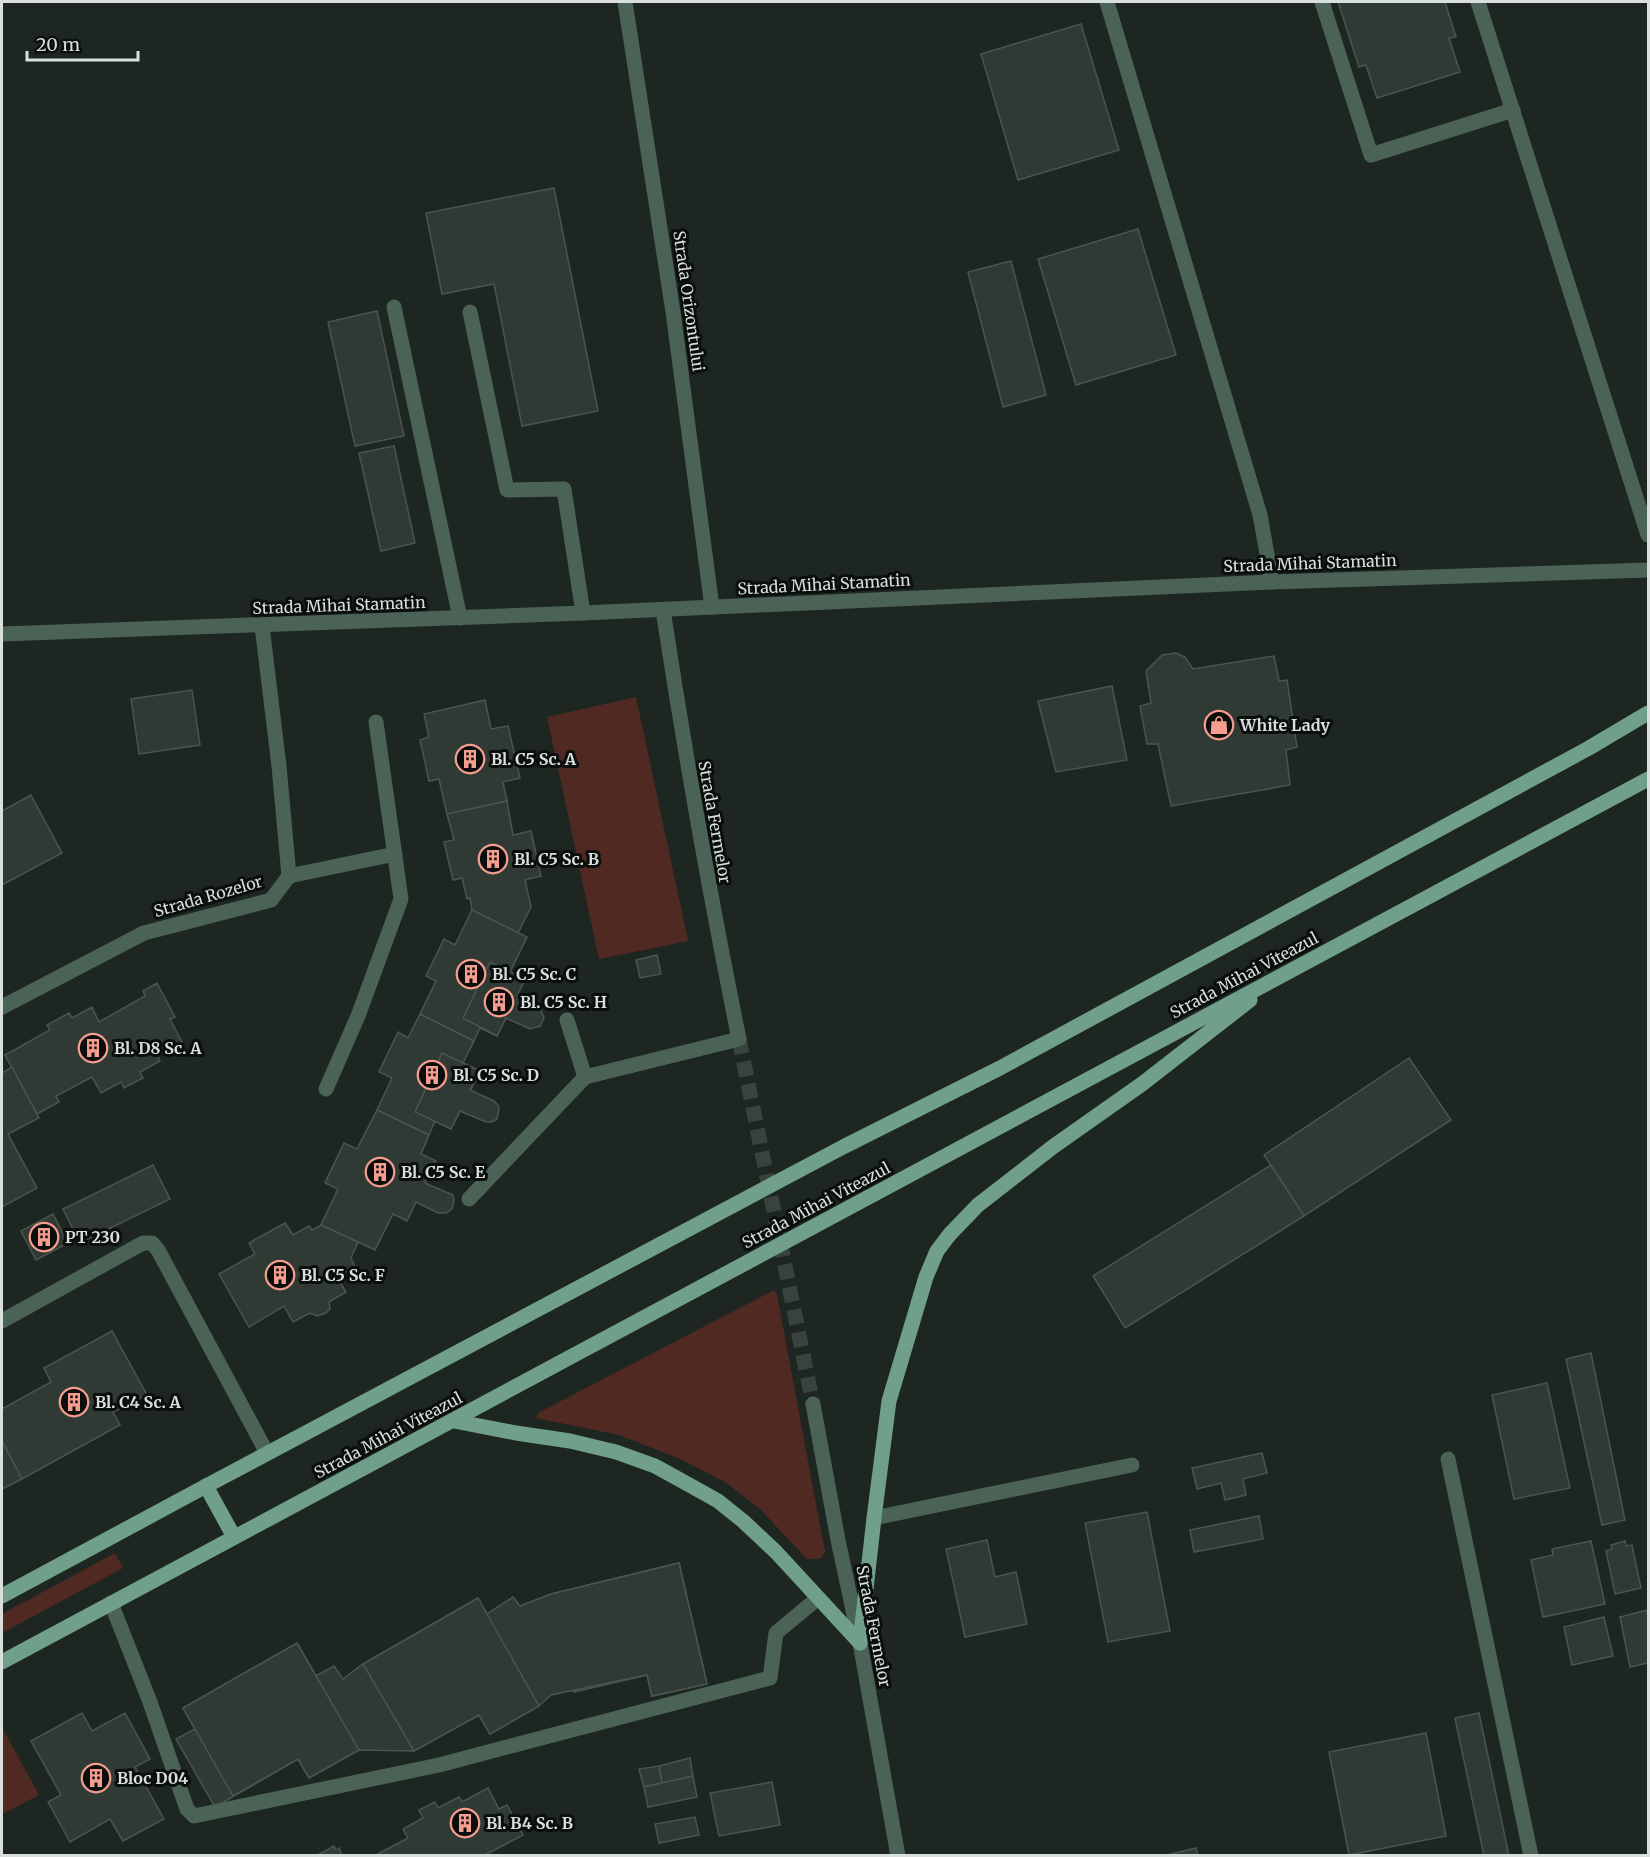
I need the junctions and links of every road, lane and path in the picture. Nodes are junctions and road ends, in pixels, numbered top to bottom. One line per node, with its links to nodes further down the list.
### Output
1 (625, 2): 11 (street, Strada Orizontului)
2 (1107, 2): 10 (street)
3 (1322, 2): 5 (street)
4 (1478, 2): 5 (street)
5 (1513, 110): 8 (street)
6 (394, 307): 14 (street)
7 (470, 312): 13 (street)
8 (1648, 535)
9 (1648, 570): 10 (street, Strada Mihai Stamatin)
10 (1272, 582): 11 (street, Strada Mihai Stamatin)
11 (712, 607): 12 (street, Strada Mihai Stamatin)
12 (663, 610): 13 (street, Strada Mihai Stamatin); 25 (street, Strada Fermelor)
13 (583, 613): 14 (street, Strada Mihai Stamatin)
14 (460, 618): 15 (street, Strada Mihai Stamatin)
15 (262, 626): 16 (street, Strada Mihai Stamatin); 21 (street)
16 (2, 634)
17 (1648, 713): 31 (main road, Strada Mihai Viteazul)
18 (376, 722): 20 (street)
19 (1648, 779): 22 (main road, Strada Mihai Viteazul)
20 (395, 854): 21 (street); 26 (street)
21 (289, 876): 23 (street, Strada Rozelor)
22 (1280, 976): 30 (main road, Strada Mihai Viteazul); 35 (main road)
23 (2, 1007)
24 (567, 1020): 25 (street)
25 (585, 1077): 27 (street)
26 (326, 1089)
27 (469, 1199)
28 (2, 1322): 31 (street)
29 (813, 1404): 40 (street, Strada Fermelor)
30 (453, 1421): 36 (main road, Strada Mihai Viteazul); 38 (main road)
31 (267, 1453): 34 (main road, Strada Mihai Viteazul)
32 (1448, 1459): 43 (street)
33 (1132, 1465): 35 (street)
34 (206, 1486): 36 (main road); 37 (main road, Strada Mihai Viteazul)
35 (874, 1518): 40 (main road)
36 (234, 1537): 39 (main road, Strada Mihai Viteazul)
37 (2, 1596)
38 (818, 1598): 39 (street); 40 (main road)
39 (111, 1603): 41 (main road, Strada Mihai Viteazul)
40 (860, 1643): 42 (street, Strada Fermelor)
41 (2, 1662)
42 (898, 1856)
43 (1531, 1856)

